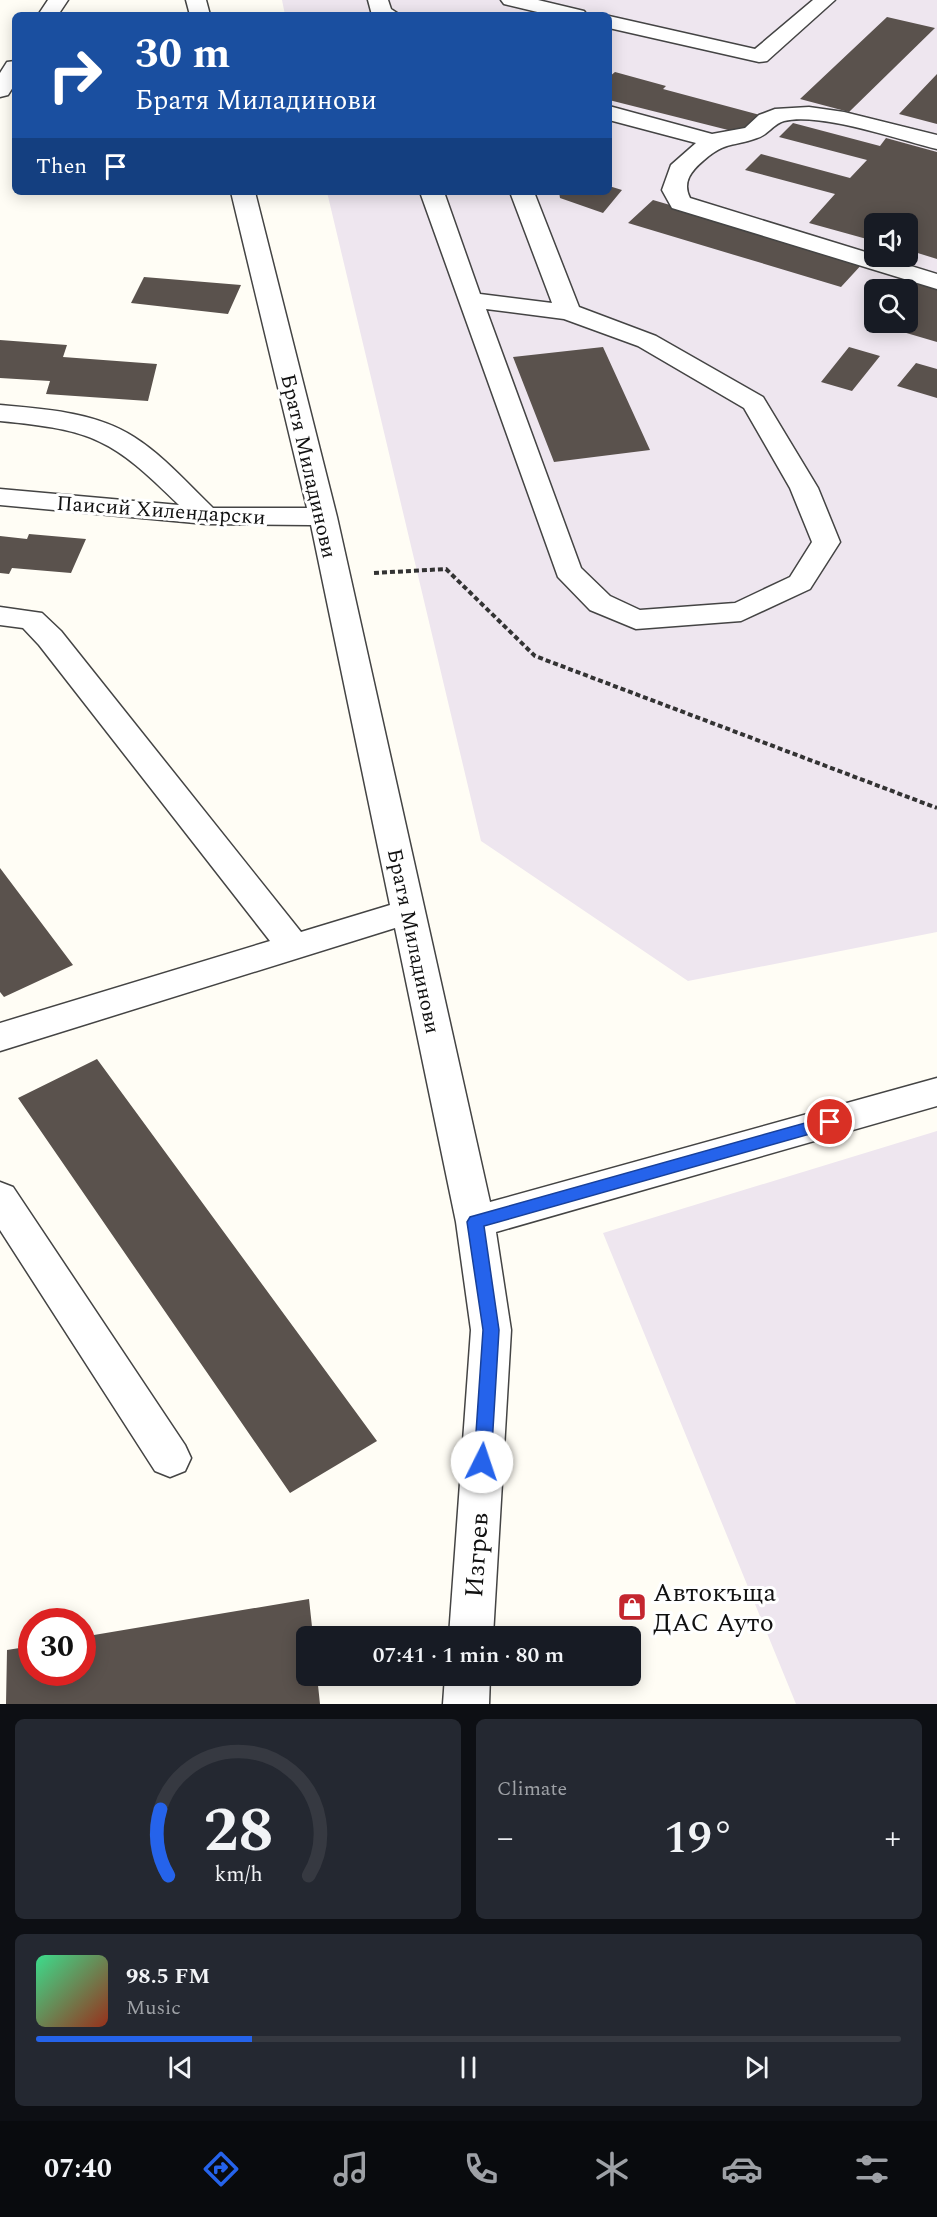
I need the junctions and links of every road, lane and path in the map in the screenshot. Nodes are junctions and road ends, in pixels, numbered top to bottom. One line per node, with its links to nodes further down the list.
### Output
1 (511, 0): 3 (street)
2 (825, 0): 4 (street)
3 (564, 12)
4 (612, 23)
5 (12, 72): 6 (street)
6 (0, 90)
7 (612, 114): 8 (street)
8 (712, 141): 9 (street); 13 (street)
9 (937, 142)
10 (244, 195): 19 (street, Братя Миладинови)
11 (433, 195): 14 (street)
12 (523, 195): 15 (street)
13 (937, 282)
14 (470, 300): 15 (street); 15 (street)
15 (568, 312)
16 (0, 413): 18 (street)
17 (0, 497): 18 (street, Паисий Хилендарски)
18 (206, 516): 19 (street, Паисий Хилендарски)
19 (322, 517): 20 (street, Братя Миладинови)
20 (333, 575): 22 (path); 23 (street, Братя Миладинови)
21 (0, 616): 24 (street)
22 (937, 808)
23 (407, 912): 24 (street); 28 (street, Братя Миладинови)
24 (292, 945): 25 (street)
25 (0, 1037)
26 (937, 1092): 28 (street)
27 (0, 1198): 29 (street)
28 (475, 1222): 30 (street, Изгрев)
29 (170, 1458)
30 (472, 1626)
31 (467, 1686): 32 (street)
32 (466, 1704)

